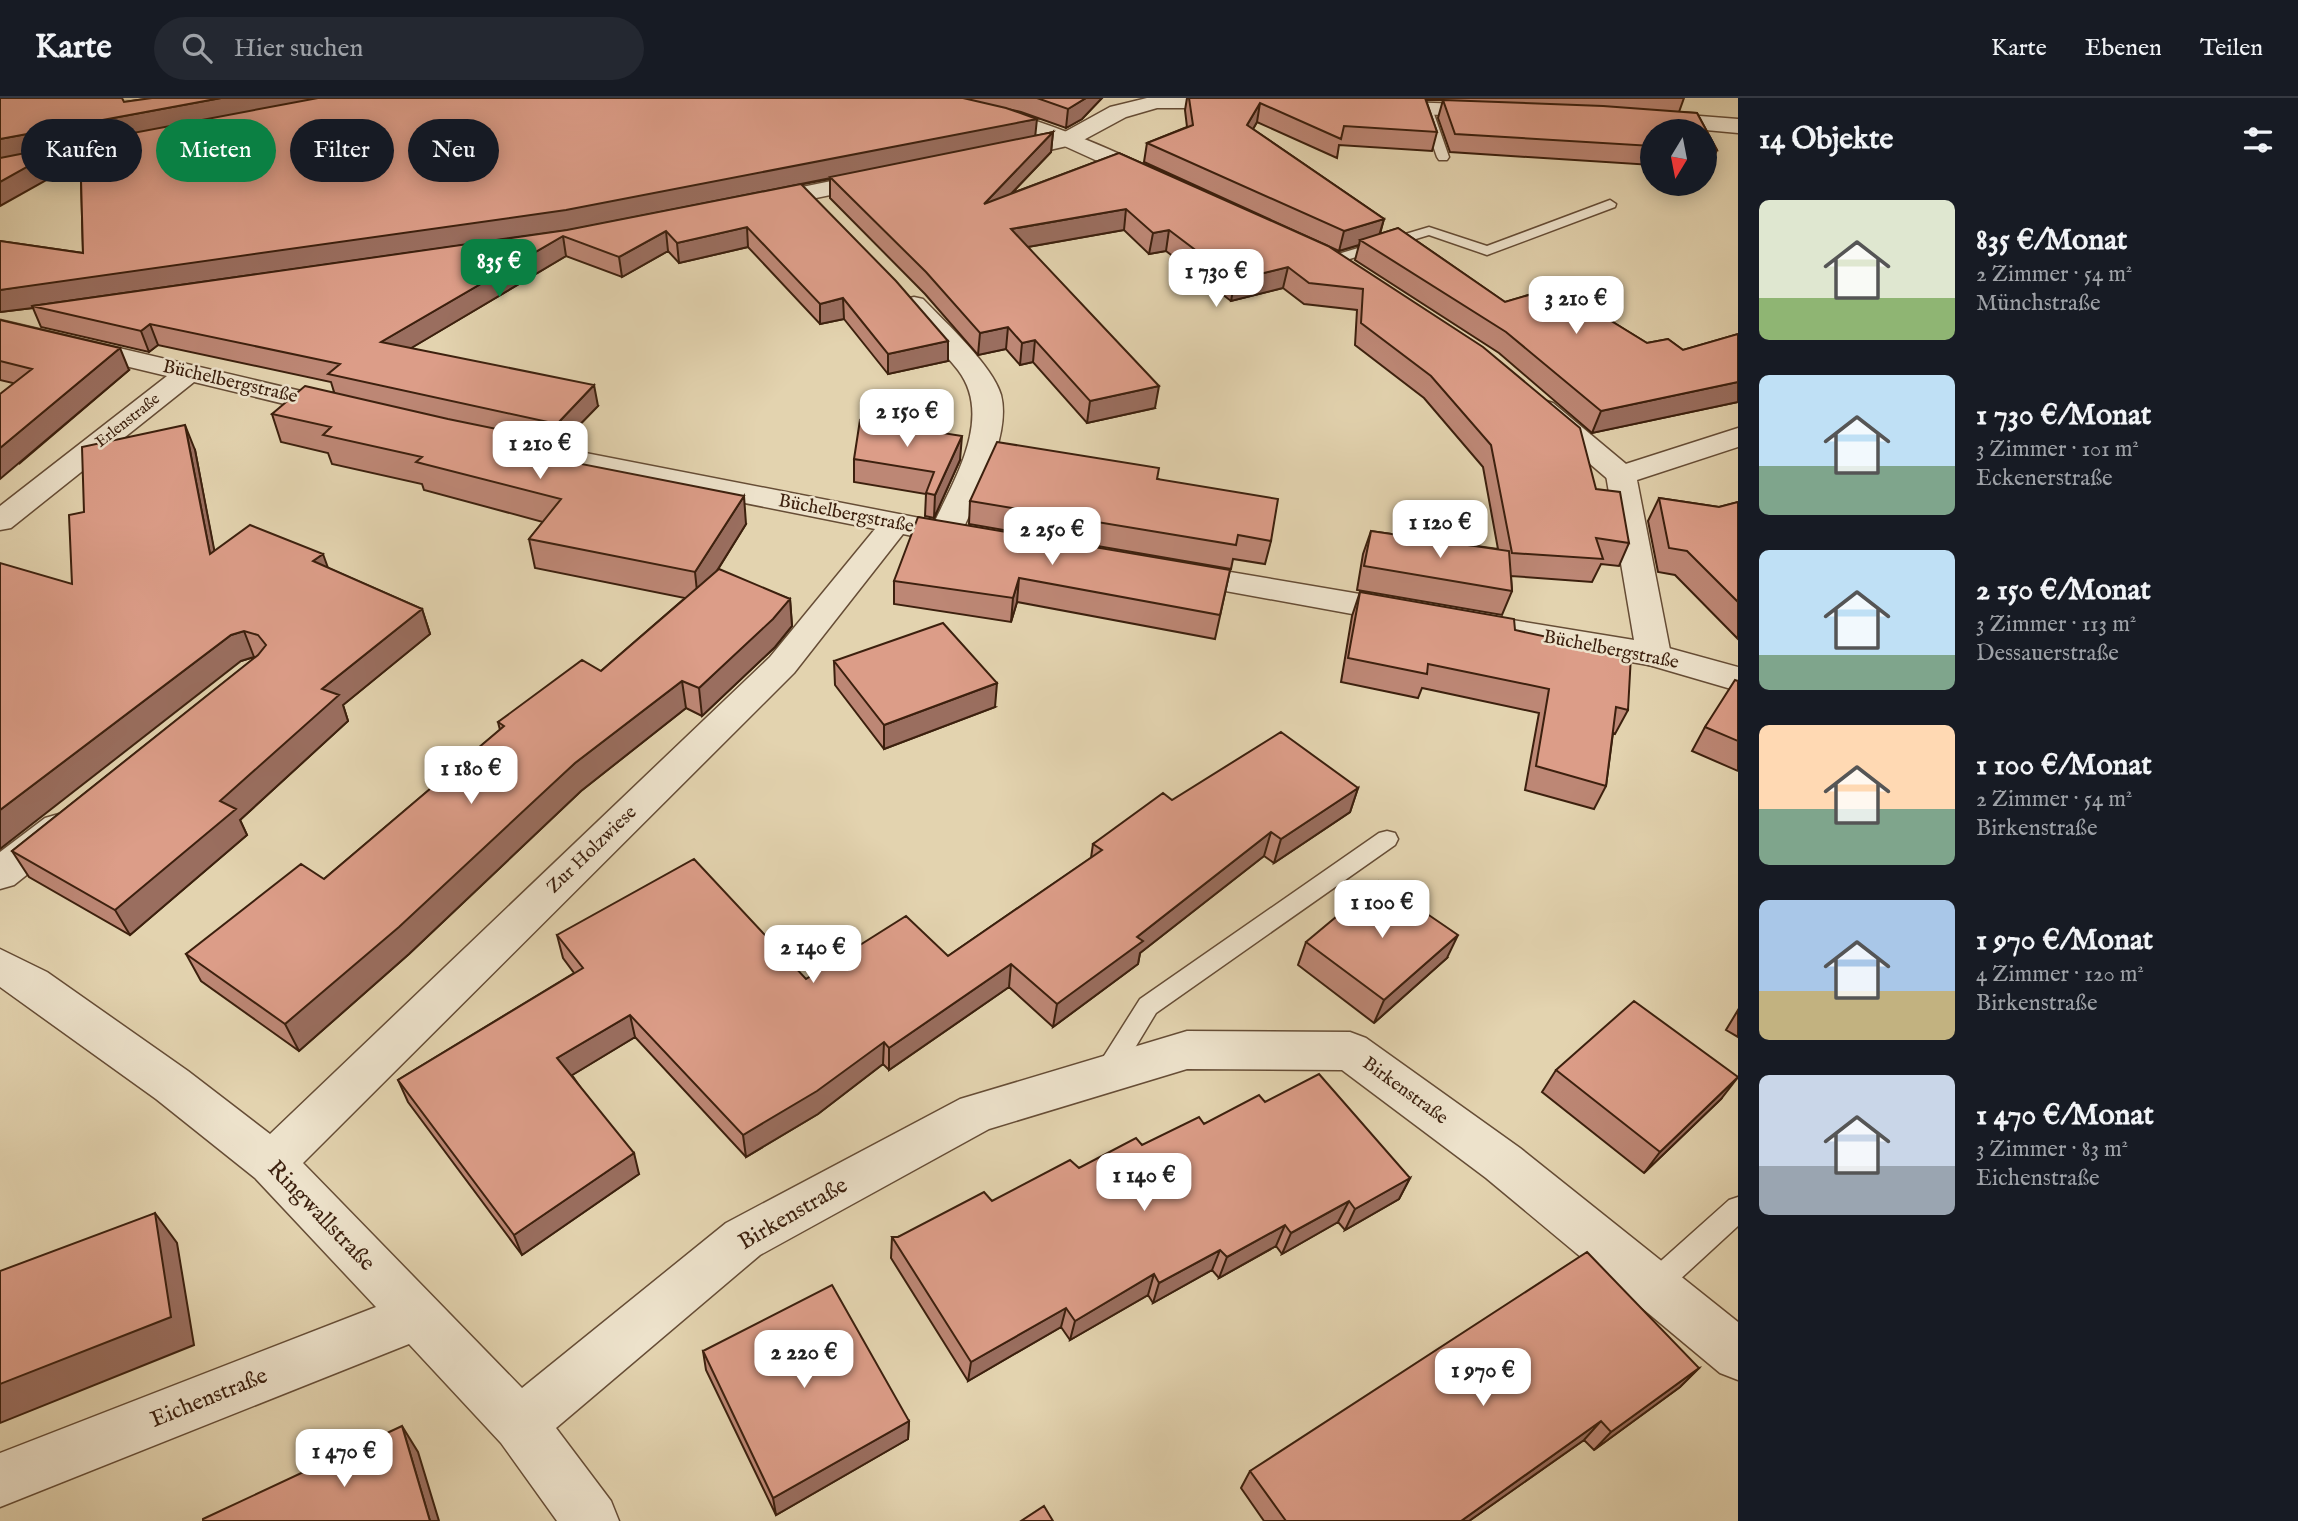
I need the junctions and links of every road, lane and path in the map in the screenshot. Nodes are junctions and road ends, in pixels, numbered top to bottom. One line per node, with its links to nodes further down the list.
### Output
1 (916, 98): 8 (street)
2 (1261, 103): 8 (street)
3 (1357, 106): 4 (street)
4 (1426, 109): 5 (street); 10 (lane)
5 (1517, 112)
6 (1622, 117): 7 (street)
7 (1738, 126)
8 (1068, 139): 11 (street); 14 (street)
9 (150, 141): 12 (street)
10 (1443, 157)
11 (980, 158)
12 (0, 169)
13 (901, 174): 16 (street)
14 (1181, 191)
15 (1610, 204): 18 (lane)
16 (730, 209)
17 (1308, 249): 18 (street)
18 (1333, 260): 19 (street)
19 (1355, 275)
20 (899, 289): 32 (street)
21 (54, 314): 22 (street)
22 (0, 322)
23 (0, 328): 24 (street, Büchelbergstraße)
24 (190, 372): 26 (street, Büchelbergstraße); 30 (street, Erlenstraße)
25 (1529, 396): 29 (street)
26 (375, 417)
27 (1738, 437): 29 (street)
28 (493, 443): 31 (street, Büchelbergstraße)
29 (1621, 475): 35 (street)
30 (0, 521)
31 (895, 524): 32 (street, Büchelbergstraße); 42 (street, Zur Holzwiese)
32 (946, 533): 33 (street, Büchelbergstraße)
33 (1001, 542)
34 (1150, 568): 35 (street, Büchelbergstraße)
35 (1654, 655): 36 (street, Büchelbergstraße)
36 (1738, 679)
37 (85, 806): 39 (street)
38 (1387, 839): 41 (lane)
39 (0, 874)
40 (11, 982): 42 (street, Ringwallstraße)
41 (1106, 1074): 44 (street, Birkenstraße); 47 (street, Birkenstraße)
42 (272, 1163): 45 (street, Ringwallstraße)
43 (1738, 1209): 44 (lane)
44 (1654, 1285): 46 (street, Birkenstraße)
45 (417, 1315): 47 (street, Ringwallstraße); 48 (street, Eichenstraße)
46 (1738, 1355)
47 (520, 1424): 49 (street, Ringwallstraße)
48 (0, 1480)
49 (591, 1521)

